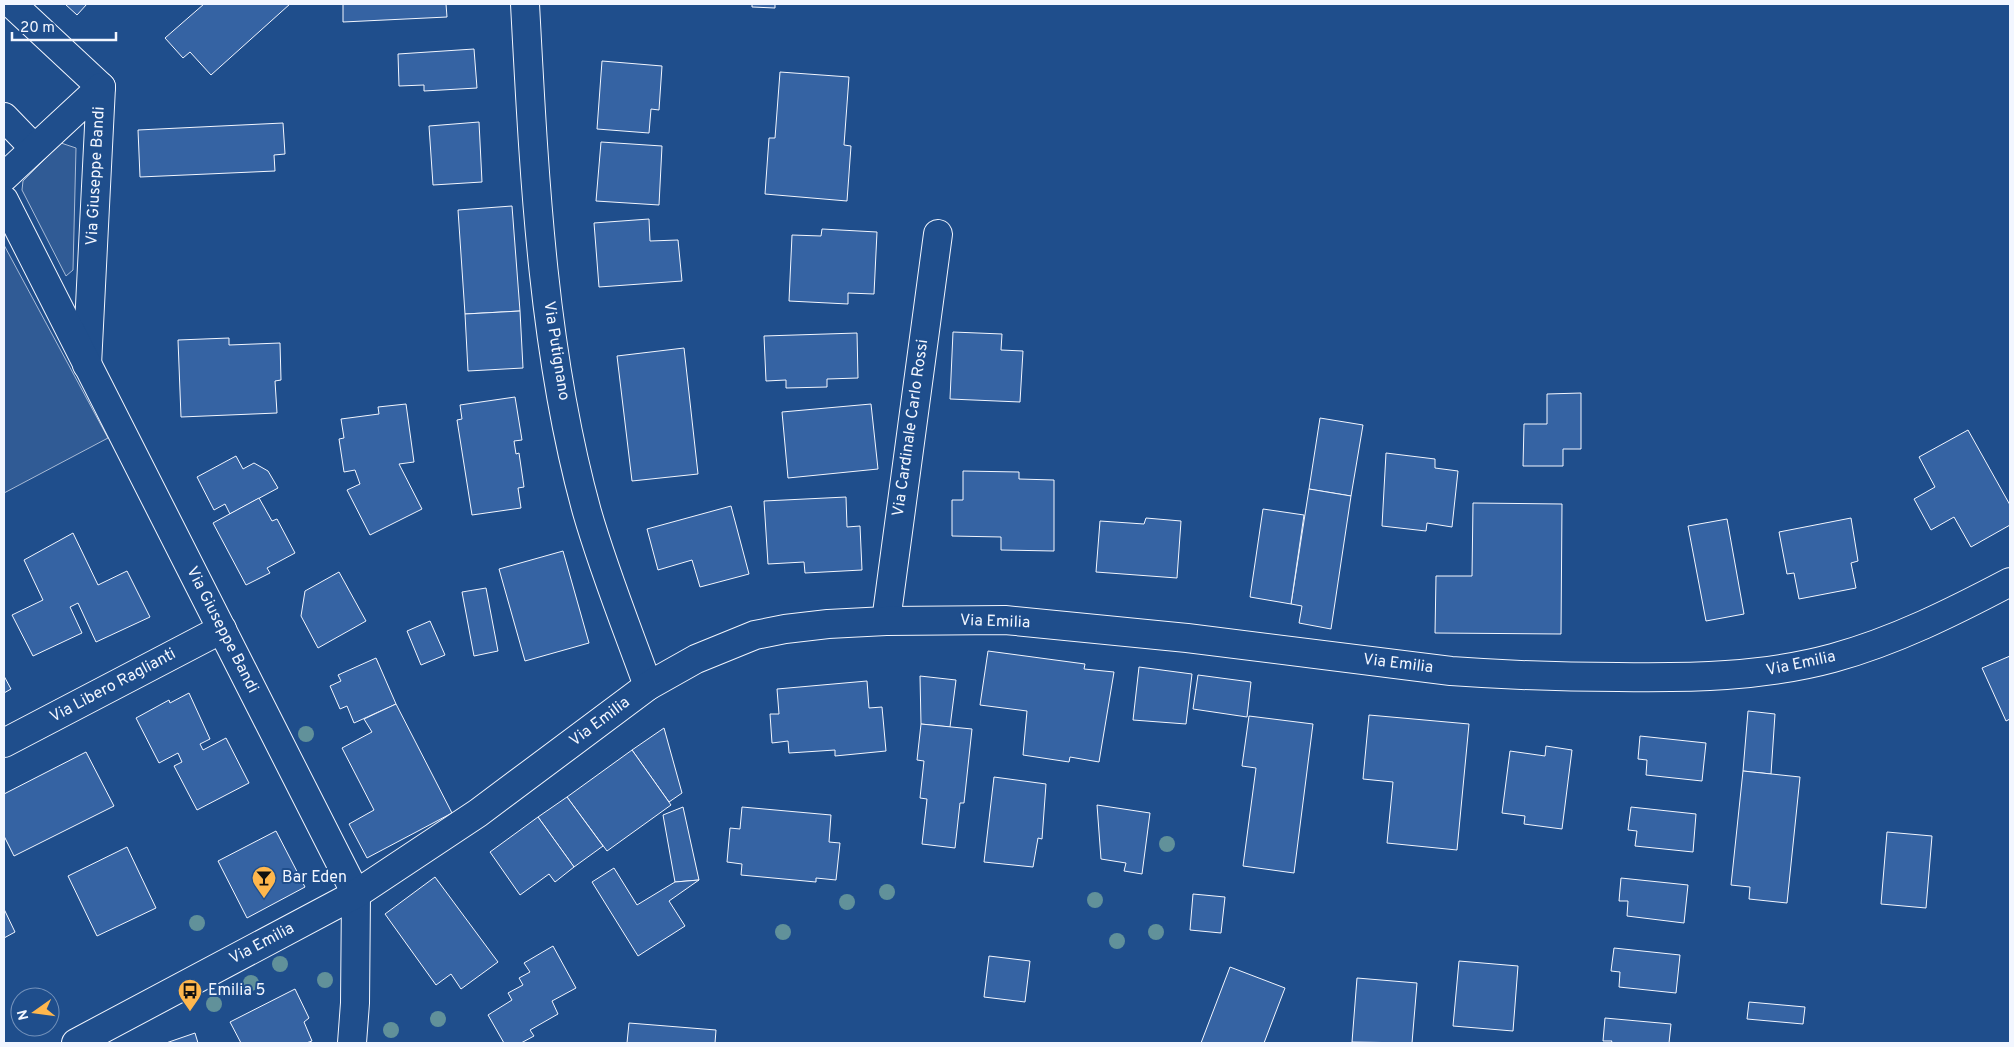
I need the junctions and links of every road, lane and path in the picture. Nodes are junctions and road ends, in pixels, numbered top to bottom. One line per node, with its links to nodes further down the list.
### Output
1 (12, 4): 3 (street)
2 (525, 4): 13 (street, Via Putignano)
3 (101, 87): 5 (street, Via Giuseppe Bandi); 9 (street, Via Giuseppe Bandi)
4 (4, 117): 5 (street)
5 (34, 148): 6 (street, Via Giuseppe Bandi)
6 (4, 177)
7 (4, 200): 9 (street, Via Giuseppe Bandi)
8 (938, 234): 11 (street, Via Cardinale Carlo Rossi)
9 (87, 367): 12 (street, Via Giuseppe Bandi)
10 (2010, 582): 11 (street, Via Emilia)
11 (886, 621): 13 (street, Via Emilia)
12 (222, 629): 14 (street, Via Libero Raglianti); 15 (street, Via Giuseppe Bandi)
13 (648, 686): 15 (street, Via Emilia)
14 (4, 743)
15 (356, 894): 16 (street, Via Emilia); 17 (street)
16 (76, 1043)
17 (352, 1043)

